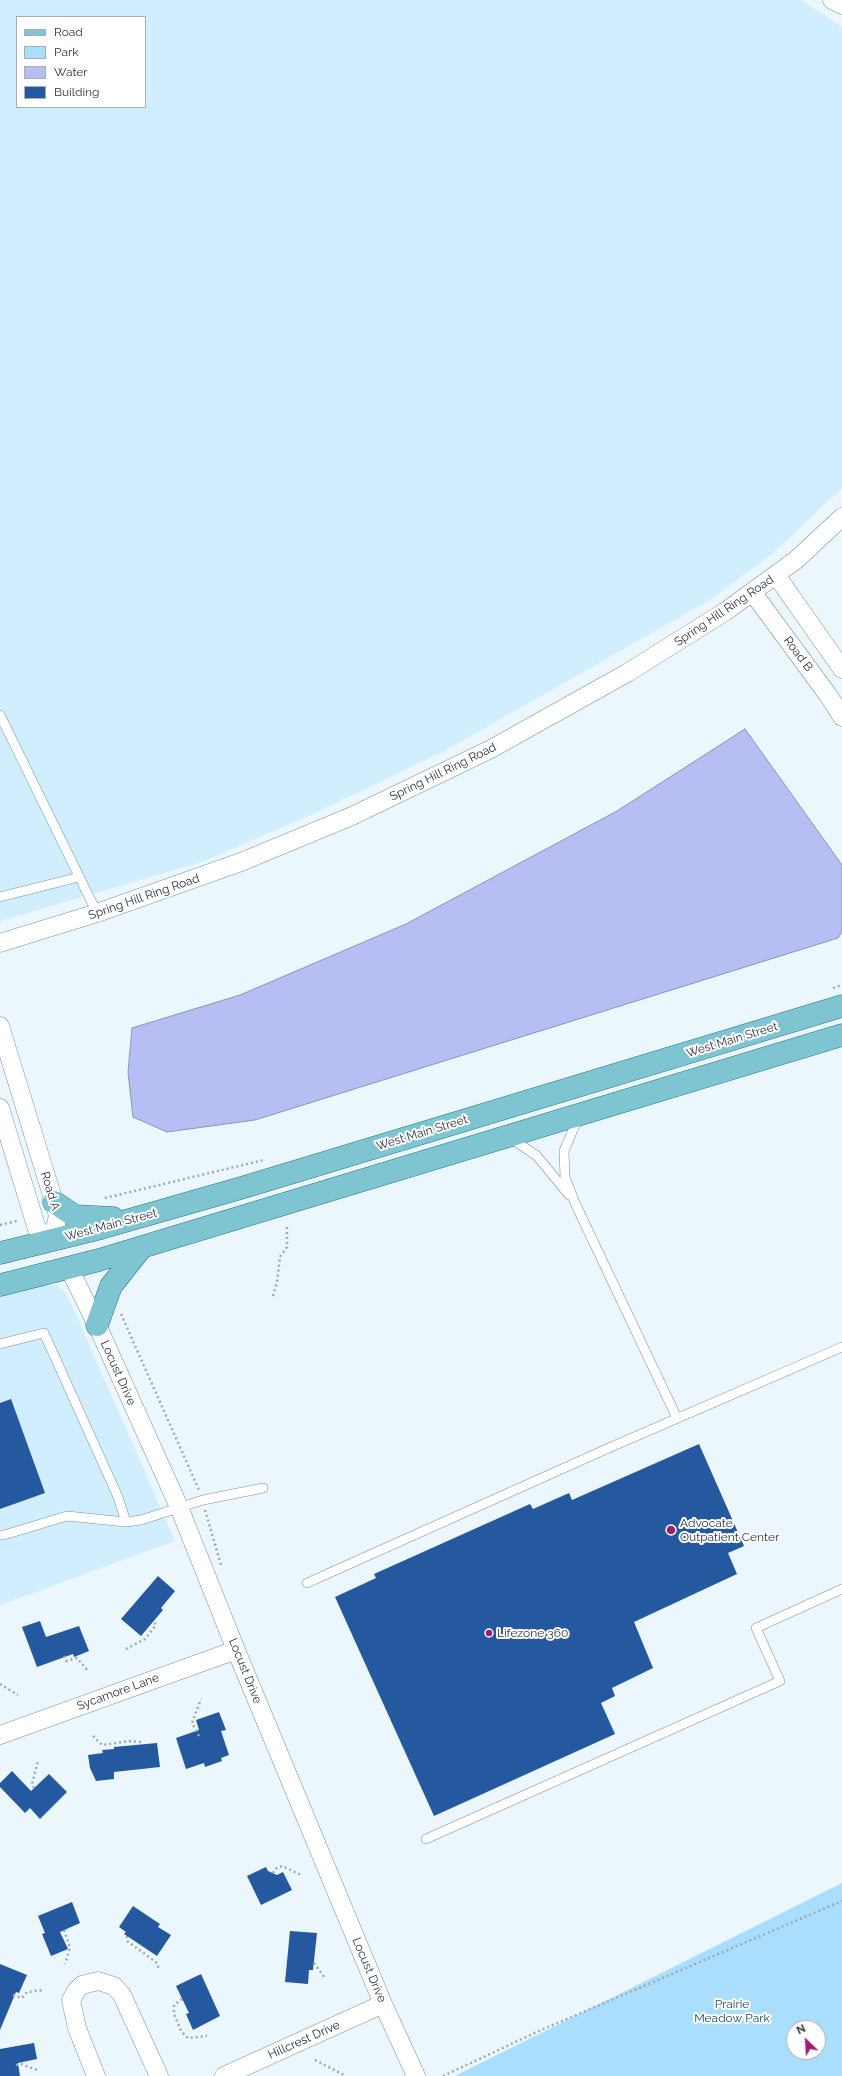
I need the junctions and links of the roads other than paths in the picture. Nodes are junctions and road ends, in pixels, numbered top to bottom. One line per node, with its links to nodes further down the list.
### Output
1 (832, 0): 2 (street)
2 (842, 5)
3 (842, 518): 4 (street, Spring Hill Ring Road)
4 (776, 576): 5 (street, Spring Hill Ring Road); 6 (street)
5 (753, 593): 8 (street, Road B); 11 (street, Spring Hill Ring Road)
6 (842, 669)
7 (0, 715): 9 (lane)
8 (842, 717)
9 (79, 877): 10 (lane); 11 (lane)
10 (0, 897)
11 (97, 913): 12 (street, Spring Hill Ring Road)
12 (0, 943)
13 (842, 1006): 21 (main road, West Main Street)
14 (0, 1026): 19 (street, Road A)
15 (842, 1035): 17 (main road)
16 (0, 1108): 22 (street, Road A)
17 (579, 1115): 18 (main road); 20 (lane)
18 (499, 1139): 20 (lane); 23 (main road)
19 (54, 1202): 21 (main road); 22 (street, Road A)
20 (574, 1203): 30 (lane)
21 (132, 1220): 22 (main road, West Main Street)
22 (53, 1240): 24 (main road, West Main Street); 25 (main road)
23 (142, 1247): 25 (main road); 27 (main road)
24 (0, 1253)
25 (69, 1268): 26 (main road); 27 (street, Locust Drive)
26 (0, 1285)
27 (97, 1325): 32 (street, Locust Drive)
28 (0, 1344): 33 (lane)
29 (842, 1347): 30 (lane)
30 (677, 1418): 35 (lane)
31 (263, 1488): 32 (lane)
32 (179, 1507): 33 (lane); 37 (street, Locust Drive)
33 (126, 1522): 34 (lane)
34 (0, 1535)
35 (307, 1583)
36 (842, 1589): 39 (lane)
37 (236, 1650): 38 (street, Sycamore Lane); 40 (street, Locust Drive)
38 (0, 1735)
39 (426, 1839)
40 (383, 2004): 43 (street, Hillcrest Drive); 44 (street, Locust Drive)
41 (96, 2076): 42 (street)
42 (159, 2076)
43 (224, 2076)
44 (416, 2076)

